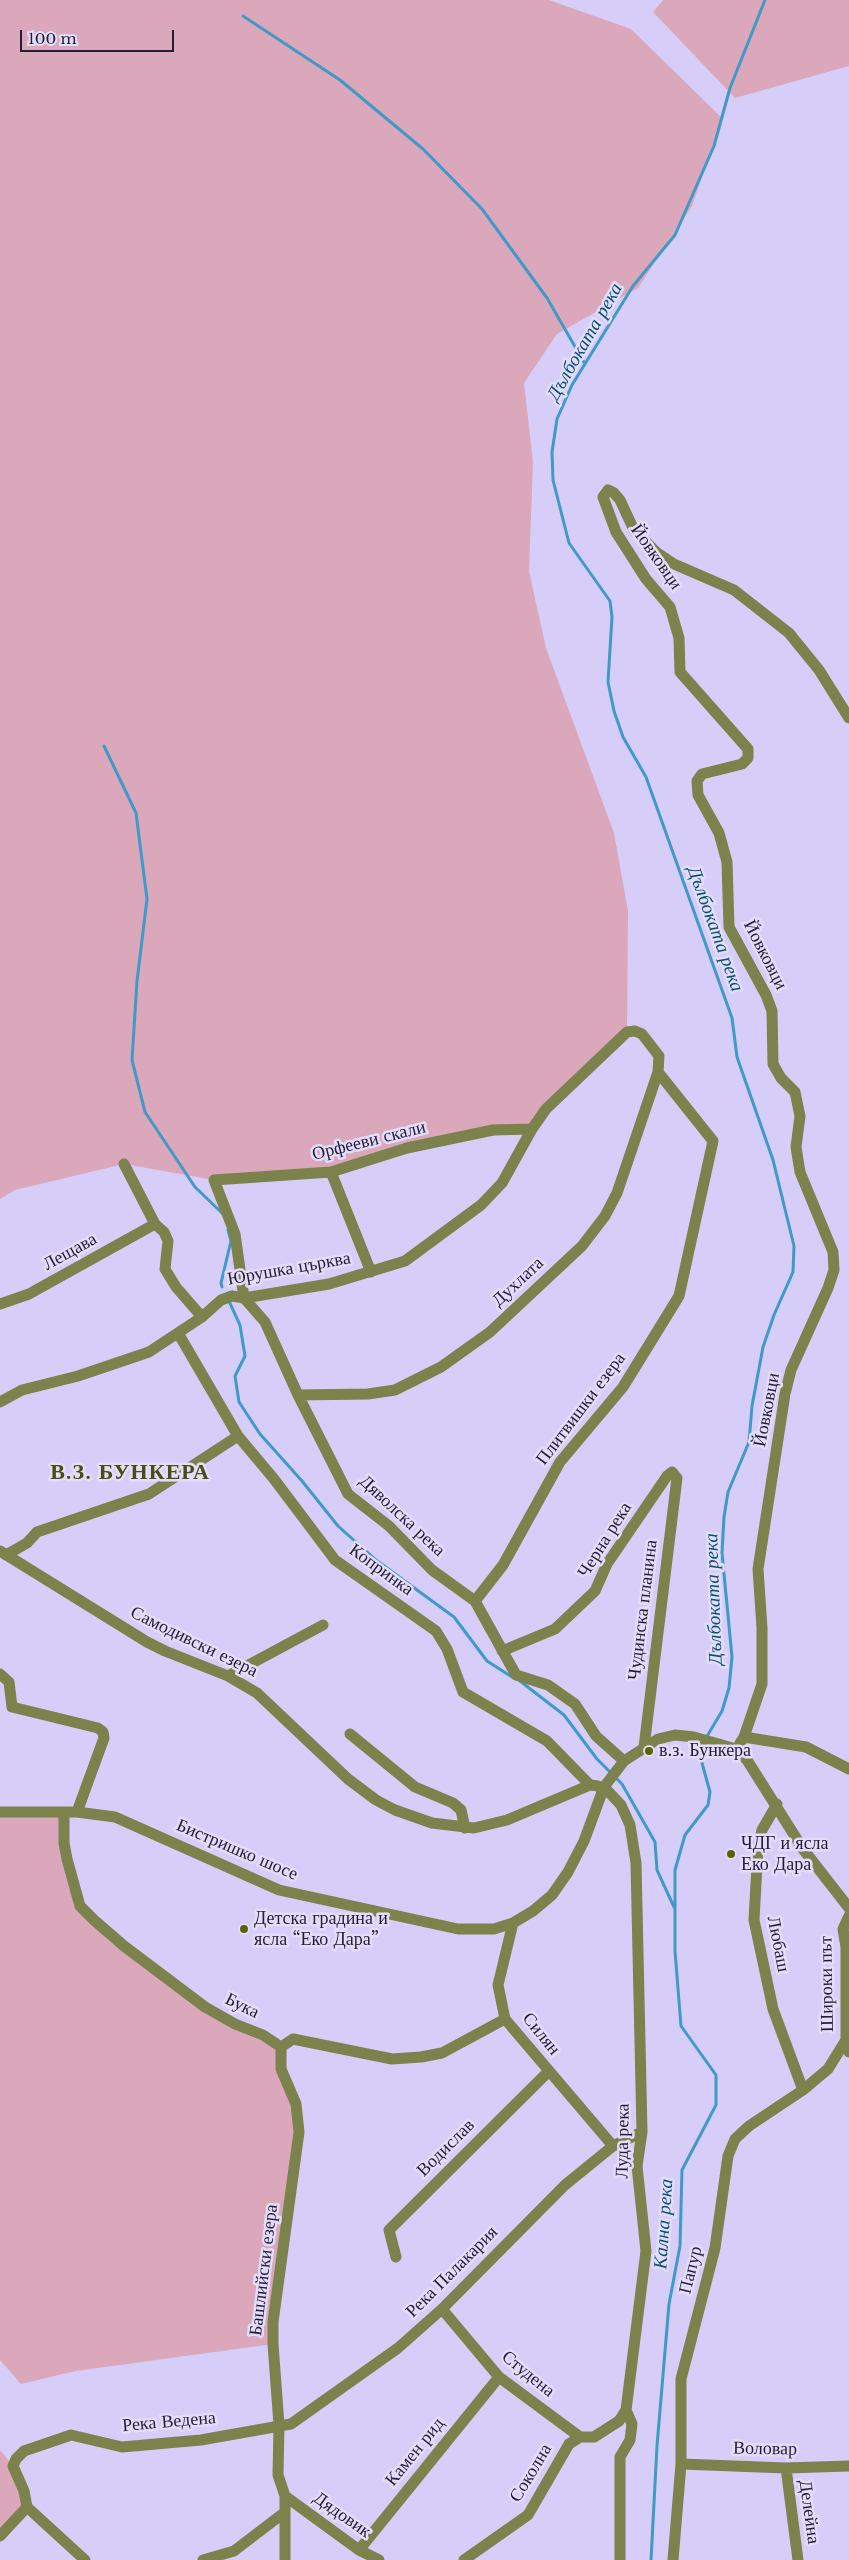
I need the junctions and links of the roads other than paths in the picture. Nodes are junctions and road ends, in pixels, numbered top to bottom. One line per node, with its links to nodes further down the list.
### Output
1 (849, 718): 23 (street, Йовковци)
2 (658, 1072): 3 (street, Юрушка църква); 12 (street, Духлата); 17 (street, Плитвишки езера)
3 (532, 1129): 5 (street, Орфееви скали); 7 (street, Юрушка църква)
4 (124, 1164): 6 (street)
5 (331, 1172): 7 (street); 8 (street, Орфееви скали)
6 (155, 1224): 9 (street, Лещава); 10 (street)
7 (370, 1272): 8 (street, Юрушка църква)
8 (244, 1298): 10 (street, Юрушка църква); 12 (street, Дяволска река)
9 (0, 1304)
10 (202, 1317): 11 (street, Юрушка църква)
11 (178, 1333): 13 (street, Юрушка църква); 14 (street, Копринка)
12 (298, 1395): 17 (street, Дяволска река)
13 (0, 1402)
14 (238, 1436): 16 (street); 28 (street, Копринка)
15 (677, 1478): 19 (street, Черна река); 24 (street, Чудинска планина)
16 (3, 1553): 21 (street, Самодивски езера)
17 (475, 1601): 19 (street, Дяволска река)
18 (323, 1625): 21 (street)
19 (502, 1651): 26 (street, Дяволска река)
20 (0, 1674): 32 (street)
21 (228, 1676): 34 (street, Самодивски езера)
22 (350, 1734): 34 (street)
23 (744, 1737): 25 (street); 27 (street)
24 (644, 1747): 25 (street, Бистришко шосе); 26 (street, Бистришко шосе)
25 (736, 1749): 30 (street, Бистришко шосе)
26 (624, 1761): 29 (street, Бистришко шосе)
27 (849, 1769)
28 (590, 1785): 29 (street); 34 (street, Самодивски езера)
29 (604, 1787): 37 (street, Бистришко шосе); 44 (street, Луда река)
30 (777, 1804): 35 (street, Бистришко шосе); 43 (street, Любаш)
31 (0, 1812): 33 (street, Бистришко шосе)
32 (77, 1812): 33 (street, Бистришко шосе); 37 (street, Бистришко шосе)
33 (64, 1813): 40 (street, Бука)
34 (465, 1828)
35 (849, 1908)
36 (849, 1916): 39 (street, Широки път)
37 (513, 1923): 38 (street, Силян)
38 (505, 2019): 40 (street); 42 (street, Силян)
39 (846, 2040): 41 (street, Широки път); 43 (street, Папур)
40 (281, 2047): 50 (street, Башлийски езера)
41 (849, 2052)
42 (548, 2071): 45 (street, Силян); 46 (street, Водислав)
43 (803, 2090): 52 (street, Папур)
44 (642, 2132): 45 (street, Река Палакария); 49 (street, Луда река)
45 (613, 2146): 47 (street, Река Палакария)
46 (396, 2257)
47 (442, 2309): 48 (street, Студена); 50 (street, Река Палакария)
48 (498, 2377): 51 (street, Студена); 59 (street, Камен рид)
49 (626, 2410): 51 (street); 65 (street, Луда река)
50 (279, 2425): 55 (street, Башлийски езера); 56 (street, Река Ведена)
51 (580, 2436): 64 (street, Соколна)
52 (681, 2464): 54 (street, Воловар); 66 (street, Папур)
53 (849, 2466): 54 (street, Воловар)
54 (786, 2468): 67 (street, Делейна)
55 (285, 2496): 57 (street, Башлийски езера); 59 (street, Дядовик)
56 (27, 2507): 58 (street); 60 (street)
57 (285, 2512): 61 (street); 62 (street, Башлийски езера)
58 (0, 2536)
59 (359, 2550): 63 (street, Дядовик)
60 (85, 2560)
61 (203, 2560)
62 (285, 2560)
63 (378, 2560)
64 (464, 2560)
65 (620, 2560)
66 (673, 2560)
67 (798, 2560)

